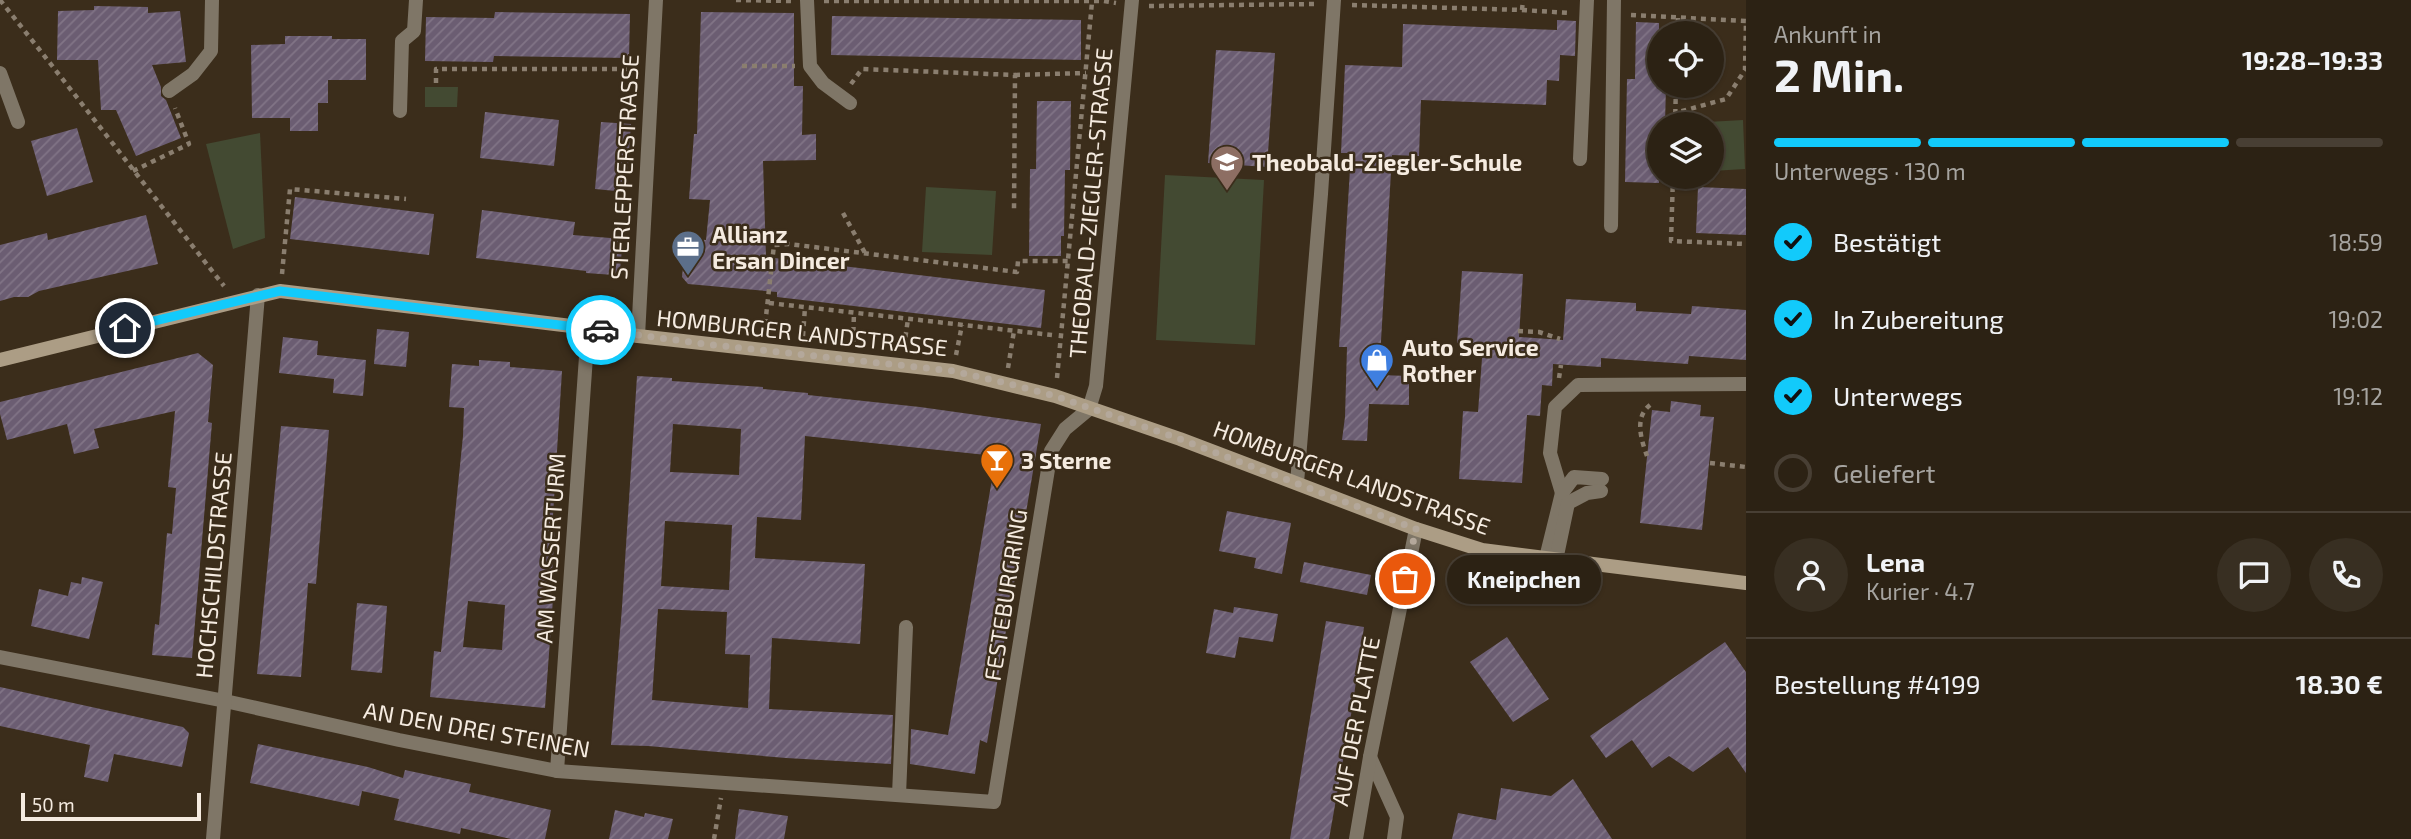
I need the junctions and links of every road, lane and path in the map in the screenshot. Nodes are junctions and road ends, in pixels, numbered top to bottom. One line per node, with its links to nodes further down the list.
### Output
1 (0, 0): 30 (path)
2 (212, 0): 24 (street)
3 (416, 0): 26 (street)
4 (656, 0): 18 (street, STERLEPPERSTRASSE)
5 (736, 0): 6 (path)
6 (807, 0): 12 (path); 17 (street)
7 (1132, 0): 63 (street, THEOBALD-ZIEGLER-STRASSE)
8 (1334, 0): 67 (street)
9 (1587, 0): 29 (street)
10 (1614, 0): 35 (street)
11 (1104, 1): 12 (path)
12 (1092, 2): 21 (path)
13 (1678, 17): 14 (path)
14 (1678, 21)
15 (1746, 21): 27 (path)
16 (742, 66): 17 (path)
17 (810, 66): 25 (street)
18 (653, 69): 23 (path); 51 (street, STERLEPPERSTRASSE)
19 (862, 69): 22 (path)
20 (0, 73): 28 (street)
21 (1086, 73): 22 (path); 38 (path)
22 (1015, 75): 33 (path)
23 (436, 83)
24 (169, 91): 30 (path)
25 (850, 103)
26 (400, 111)
27 (1679, 112)
28 (18, 121)
29 (1580, 159)
30 (133, 171): 41 (path)
31 (1673, 189): 36 (path)
32 (406, 199): 39 (path)
33 (1014, 211)
34 (843, 213): 37 (path)
35 (1611, 226)
36 (1746, 244)
37 (865, 253): 38 (path); 42 (path)
38 (1069, 261): 62 (path)
39 (280, 291): 40 (street, HOMBURGER LANDSTRASSE); 47 (street, HOMBURGER LANDSTRASSE)
40 (258, 295): 41 (street, HOMBURGER LANDSTRASSE); 74 (street, HOCHSCHILDSTRASSE)
41 (237, 301): 58 (street, HOMBURGER LANDSTRASSE)
42 (769, 303): 43 (path); 56 (path)
43 (805, 307): 44 (path); 52 (path)
44 (854, 313): 45 (path); 54 (path)
45 (908, 319): 46 (path); 55 (path)
46 (962, 325): 48 (path); 57 (path)
47 (588, 328): 51 (street, HOMBURGER LANDSTRASSE); 76 (street, AM WASSERTURM)
48 (1014, 331): 50 (path); 59 (path)
49 (1518, 331): 53 (path)
50 (1052, 335)
51 (638, 336): 56 (street, HOMBURGER LANDSTRASSE)
52 (803, 337)
53 (1560, 339)
54 (853, 342)
55 (904, 346)
56 (761, 350): 59 (street, HOMBURGER LANDSTRASSE)
57 (957, 353)
58 (0, 360)
59 (1006, 383): 62 (street, HOMBURGER LANDSTRASSE)
60 (1746, 384): 61 (street)
61 (1662, 385): 64 (path); 68 (street)
62 (1055, 396): 63 (street, HOMBURGER LANDSTRASSE)
63 (1088, 409): 67 (street, HOMBURGER LANDSTRASSE); 79 (street, FESTEBURGRING)
64 (1647, 456)
65 (1710, 463): 66 (path)
66 (1746, 467)
67 (1297, 483): 69 (street, HOMBURGER LANDSTRASSE)
68 (1562, 493): 70 (street); 70 (street)
69 (1416, 529): 70 (street, HOMBURGER LANDSTRASSE); 75 (street, AUF DER PLATTE)
70 (1551, 559): 71 (street, HOMBURGER LANDSTRASSE)
71 (1746, 583)
72 (906, 627): 78 (street)
73 (0, 657): 74 (street, AN DEN DREI STEINEN)
74 (225, 701): 76 (street, AN DEN DREI STEINEN); 80 (street, HOCHSCHILDSTRASSE)
75 (1370, 757): 82 (street, AUF DER PLATTE); 83 (street)
76 (557, 771): 77 (street, AN DEN DREI STEINEN)
77 (723, 781): 78 (street, AN DEN DREI STEINEN); 81 (path)
78 (899, 795): 79 (street, AN DEN DREI STEINEN)
79 (994, 802)
80 (213, 839)
81 (714, 839)
82 (1356, 839)
83 (1394, 839)

